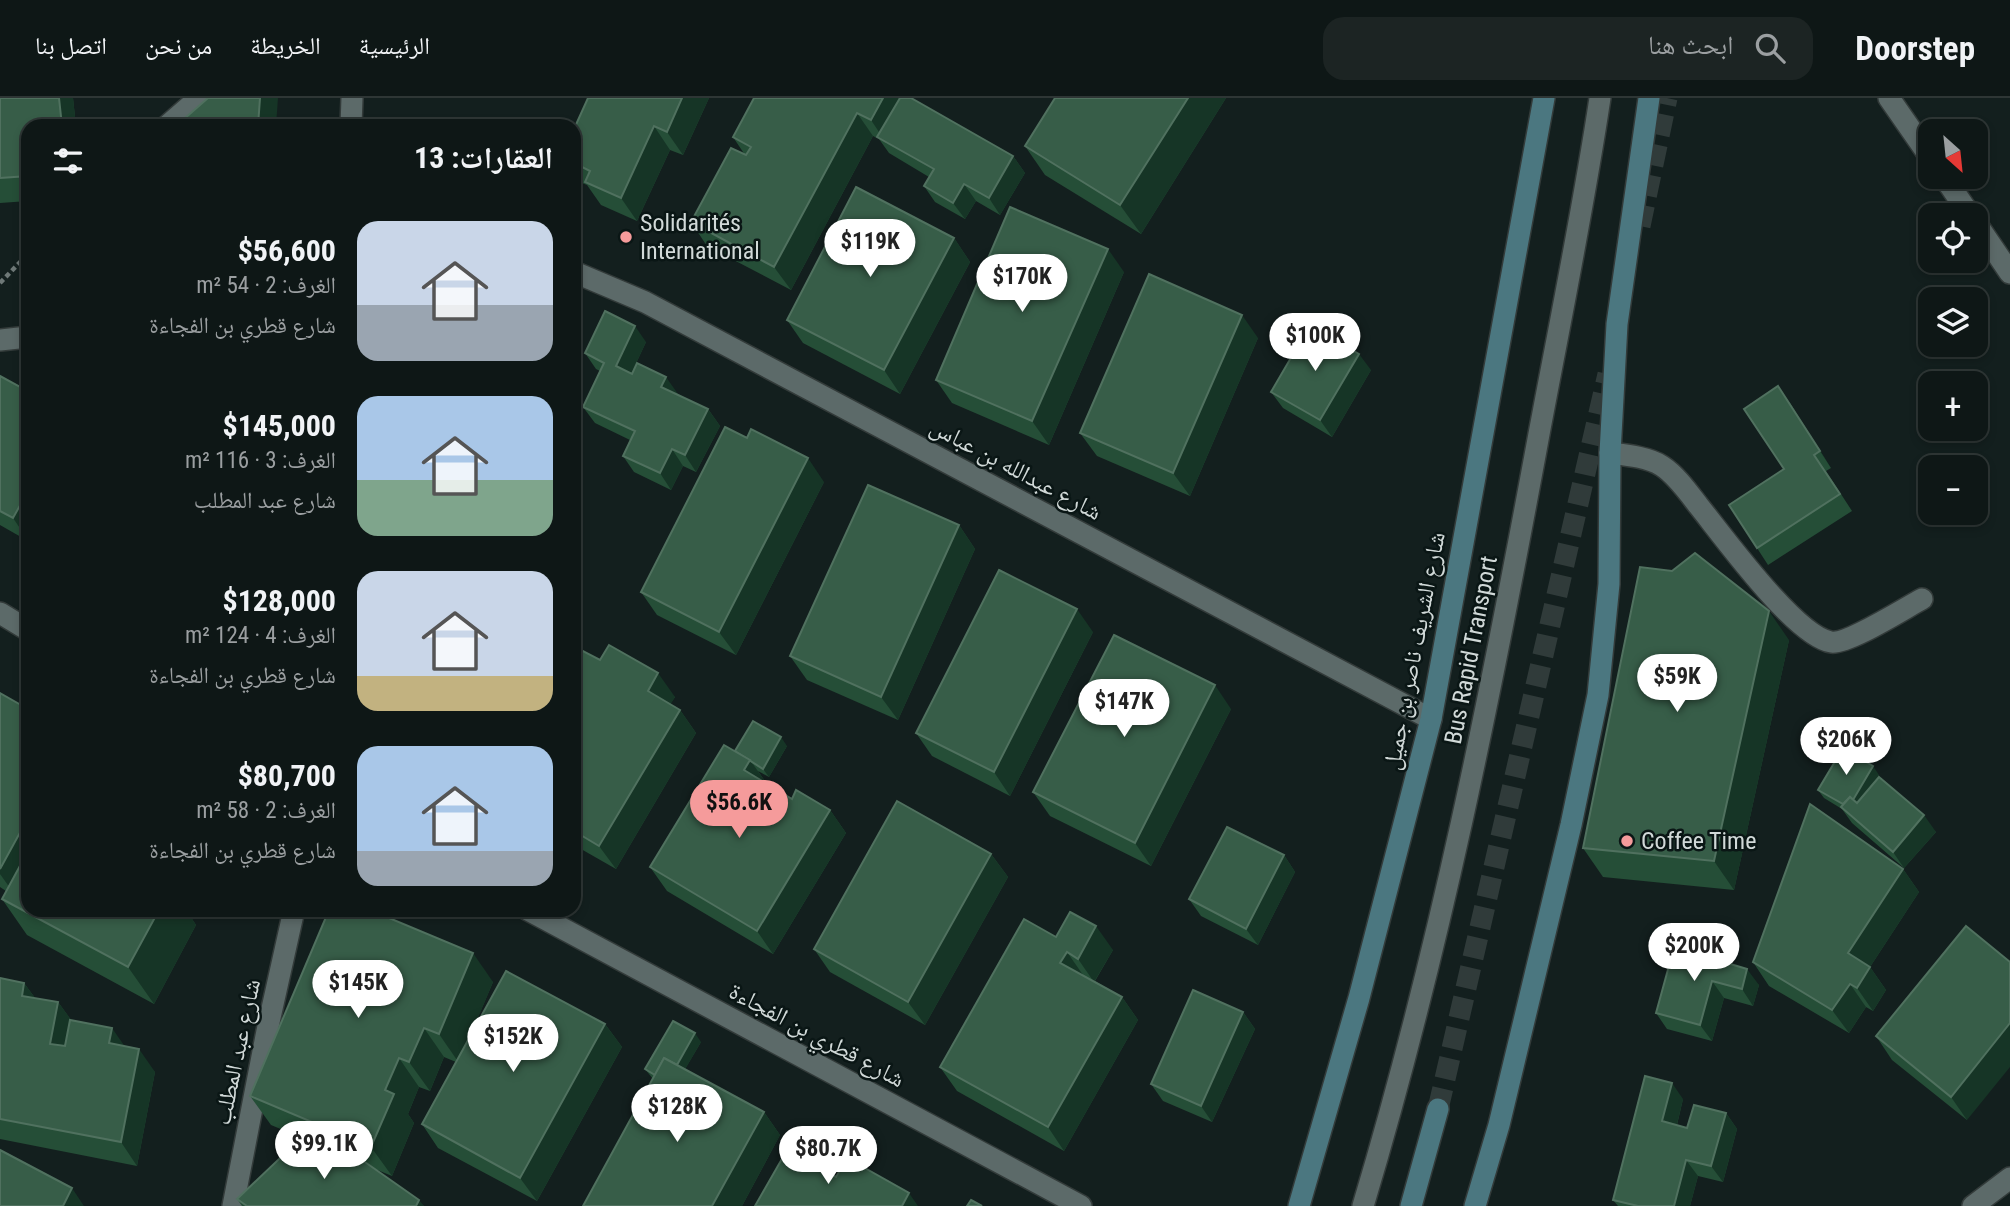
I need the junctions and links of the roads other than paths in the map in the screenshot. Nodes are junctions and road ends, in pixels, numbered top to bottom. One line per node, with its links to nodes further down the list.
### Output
1 (199, 98): 7 (street)
2 (352, 98): 8 (street)
3 (1544, 98): 19 (main road, شارع الشريف ناصر بن جميل)
4 (1600, 98): 27 (street, Bus Rapid Transport)
5 (1649, 98): 15 (main road)
6 (1889, 98): 9 (street)
7 (175, 119)
8 (351, 119)
9 (1918, 140)
10 (1988, 241): 11 (street)
11 (2010, 273)
12 (581, 275): 19 (street, شارع عبدالله بن عباس)
13 (21, 338): 14 (street)
14 (0, 340)
15 (1610, 453): 16 (street); 29 (main road)
16 (1922, 599)
17 (0, 613): 18 (street)
18 (21, 625)
19 (1431, 719): 26 (main road, شارع الشريف ناصر بن جميل)
20 (292, 917): 24 (street, شارع عبد المطلب)
21 (541, 917): 25 (street, شارع قطري بن الفجاءة)
22 (1438, 1109): 28 (main road)
23 (2010, 1178): 30 (street)
24 (233, 1206)
25 (1081, 1206)
26 (1299, 1206)
27 (1363, 1206)
28 (1411, 1206)
29 (1475, 1206)
30 (1973, 1206)

